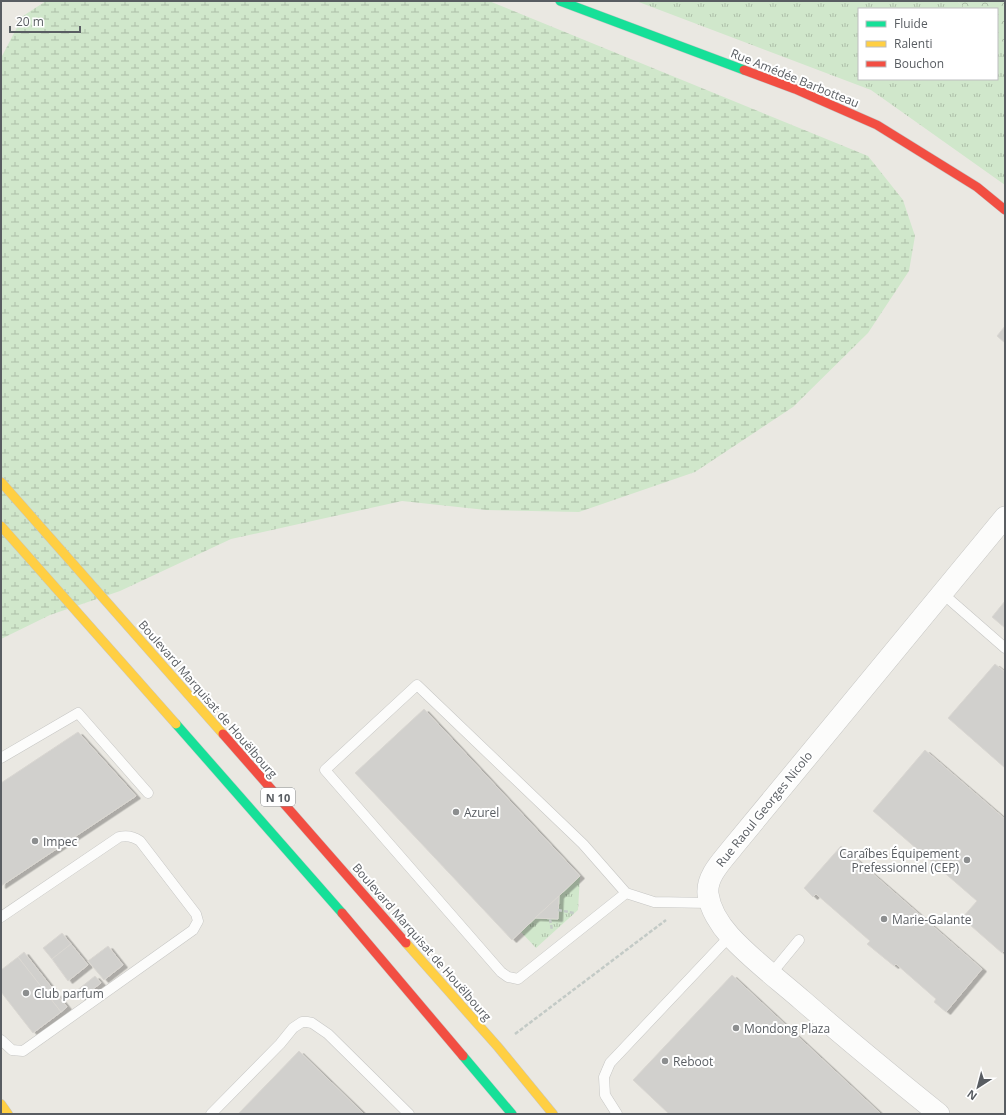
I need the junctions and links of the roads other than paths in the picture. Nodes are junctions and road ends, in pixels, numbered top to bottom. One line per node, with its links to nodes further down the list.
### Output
1 (560, 1): 2 (main road, Rue Amédée Barbotteau)
2 (1005, 210)
3 (1, 482): 22 (main road, Boulevard Marquisat de Houëlbourg / N 10)
4 (1005, 517): 6 (street, Rue Raoul Georges Nicolo)
5 (1, 526): 21 (main road, N 10)
6 (942, 593): 7 (lane); 11 (street, Rue Raoul Georges Nicolo)
7 (1005, 648)
8 (1, 758): 9 (lane)
9 (148, 793)
10 (626, 893): 10 (lane); 11 (lane)
11 (710, 903): 13 (street, Rue Raoul Georges Nicolo)
12 (1, 918): 16 (lane)
13 (730, 936): 15 (street, Rue Raoul Georges Nicolo); 23 (lane)
14 (799, 940): 15 (lane)
15 (771, 974): 24 (street, Rue Raoul Georges Nicolo)
16 (1, 1040)
17 (1, 1104): 18 (main road)
18 (8, 1114)
19 (211, 1114): 20 (lane)
20 (409, 1114)
21 (512, 1114)
22 (554, 1114)
23 (617, 1114)
24 (939, 1114)

